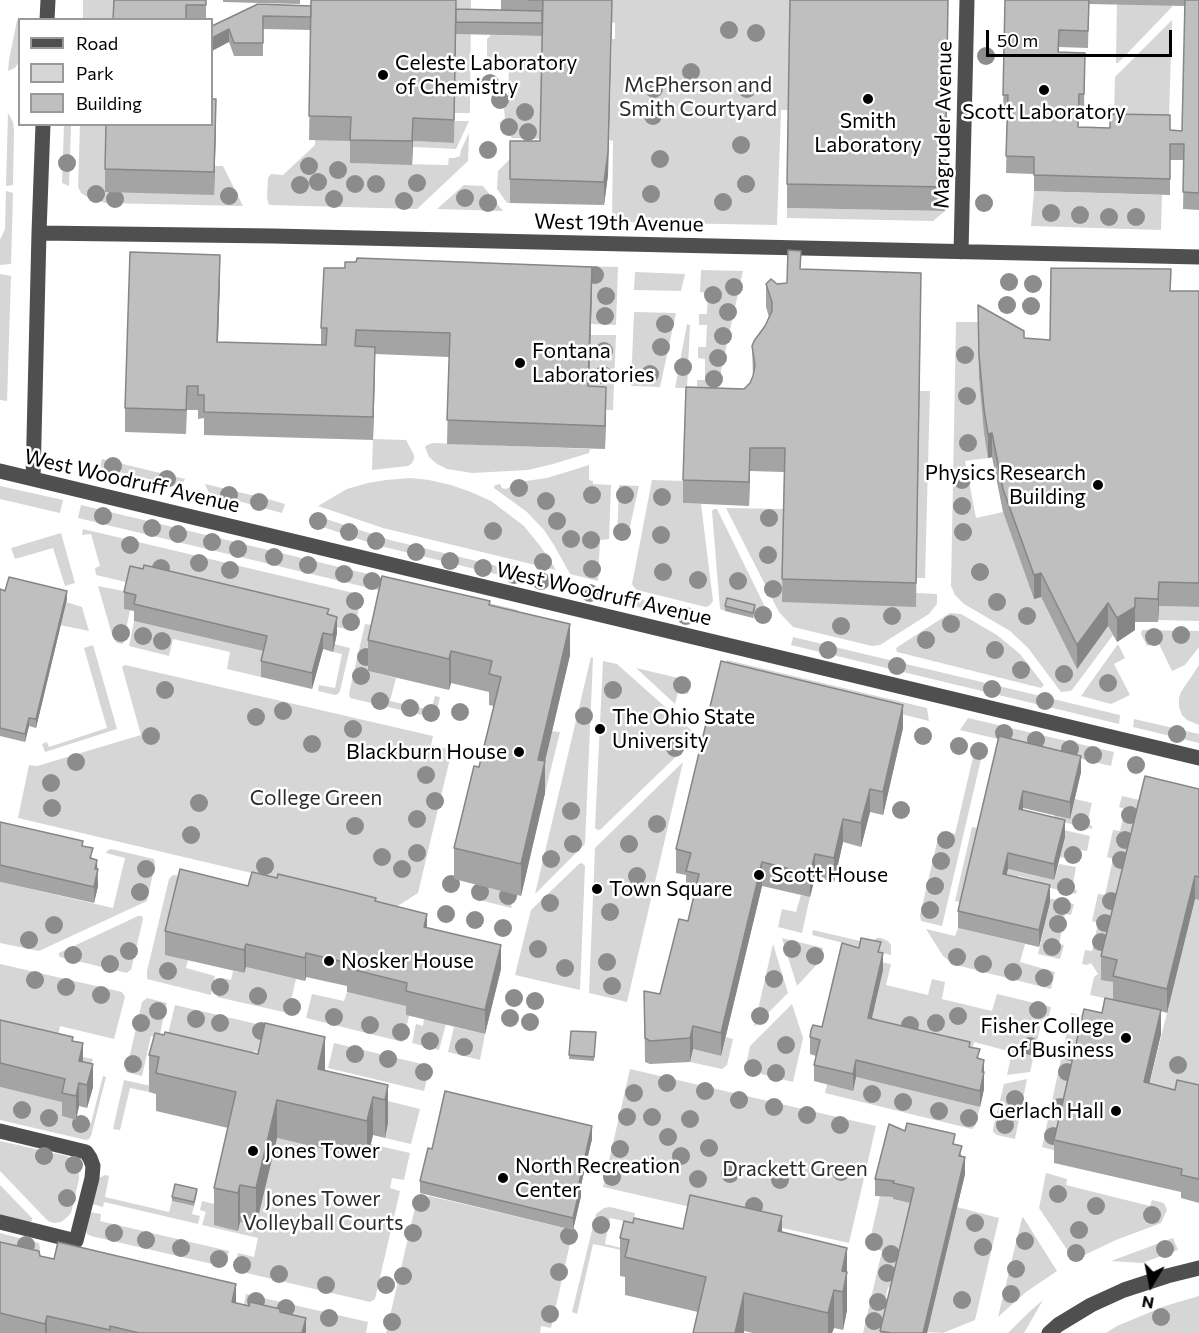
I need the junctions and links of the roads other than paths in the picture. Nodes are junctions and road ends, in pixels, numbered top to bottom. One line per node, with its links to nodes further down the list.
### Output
1 (48, 0): 3 (street)
2 (967, 0): 6 (street, Magruder Avenue)
3 (47, 18)
4 (43, 126): 5 (street)
5 (39, 233): 6 (street, West 19th Avenue); 9 (street)
6 (961, 252): 7 (street, West 19th Avenue)
7 (1199, 257)
8 (0, 471): 9 (street, West Woodruff Avenue)
9 (33, 479): 10 (street, West Woodruff Avenue)
10 (1199, 758)
11 (0, 1131): 12 (street)
12 (0, 1222)
13 (1199, 1268): 14 (street)
14 (1049, 1333)

